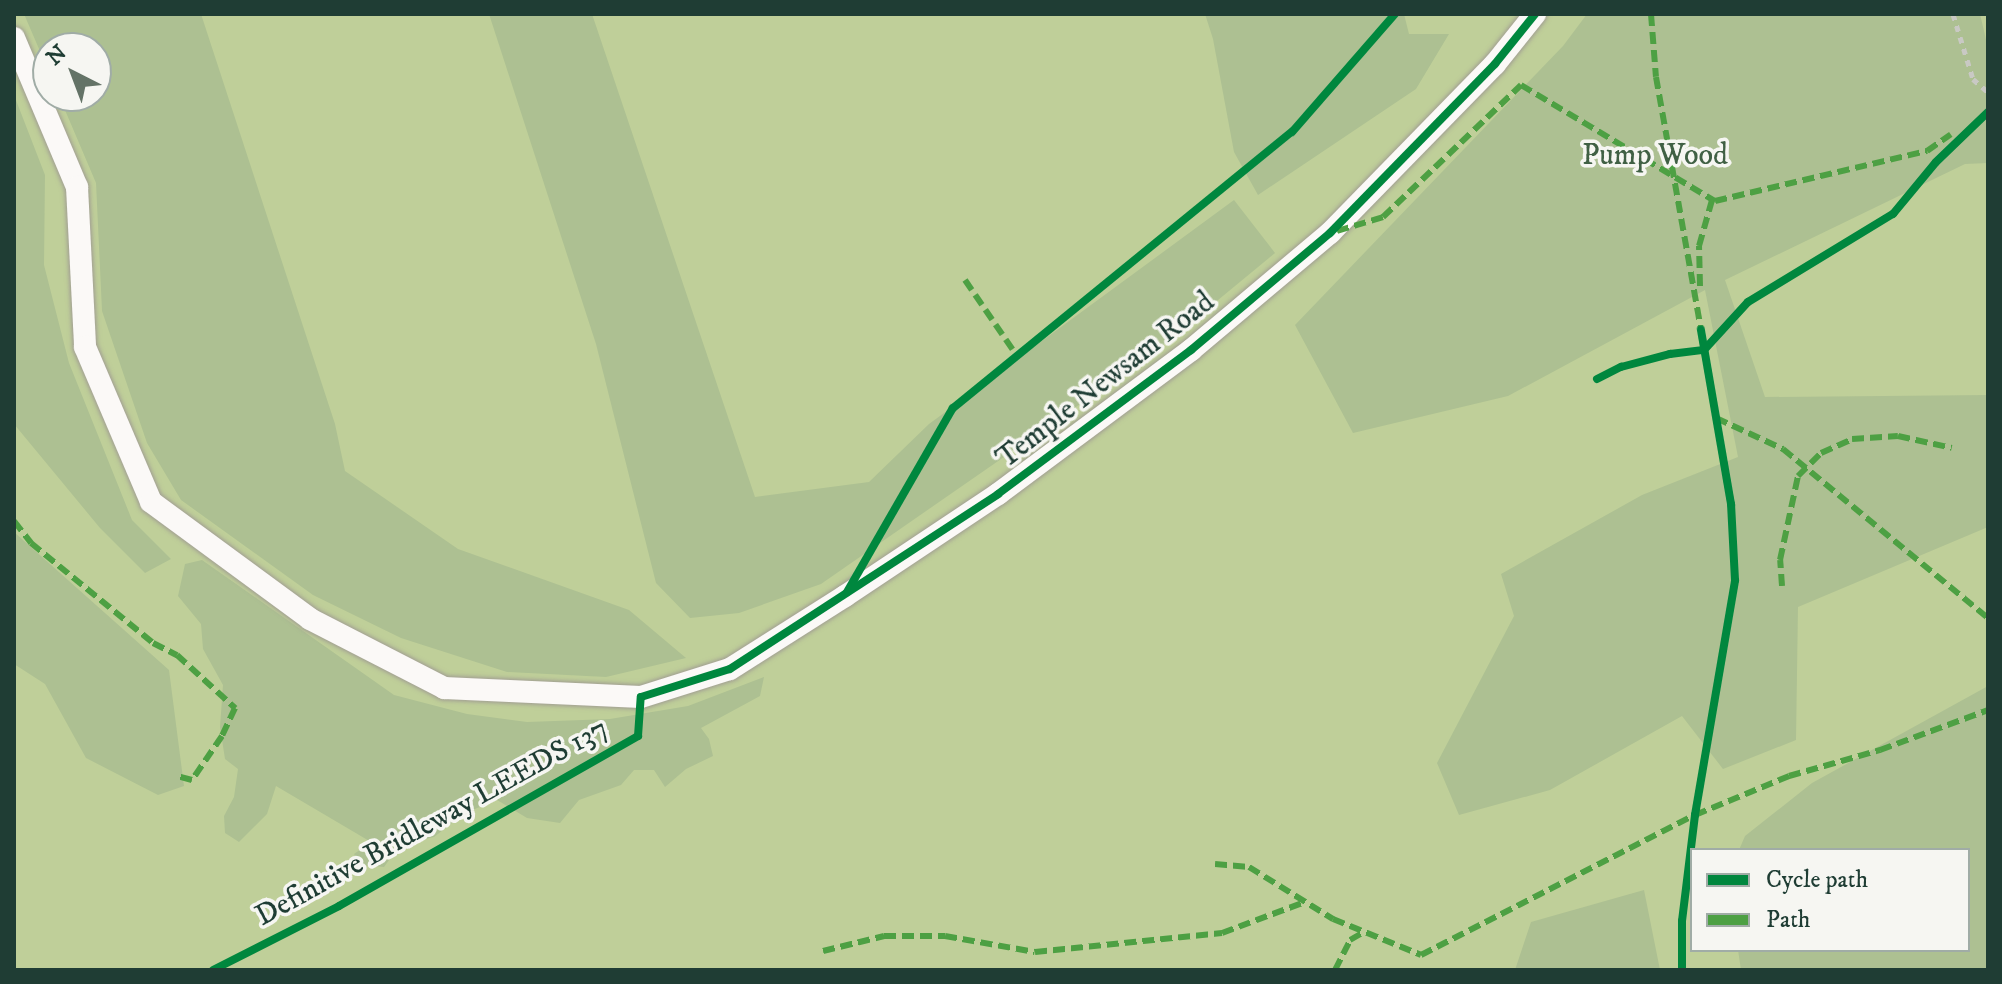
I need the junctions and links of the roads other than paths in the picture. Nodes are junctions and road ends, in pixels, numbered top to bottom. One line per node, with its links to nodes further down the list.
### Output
1 (1535, 14): 2 (street, Temple Newsam Road)
2 (14, 38)

